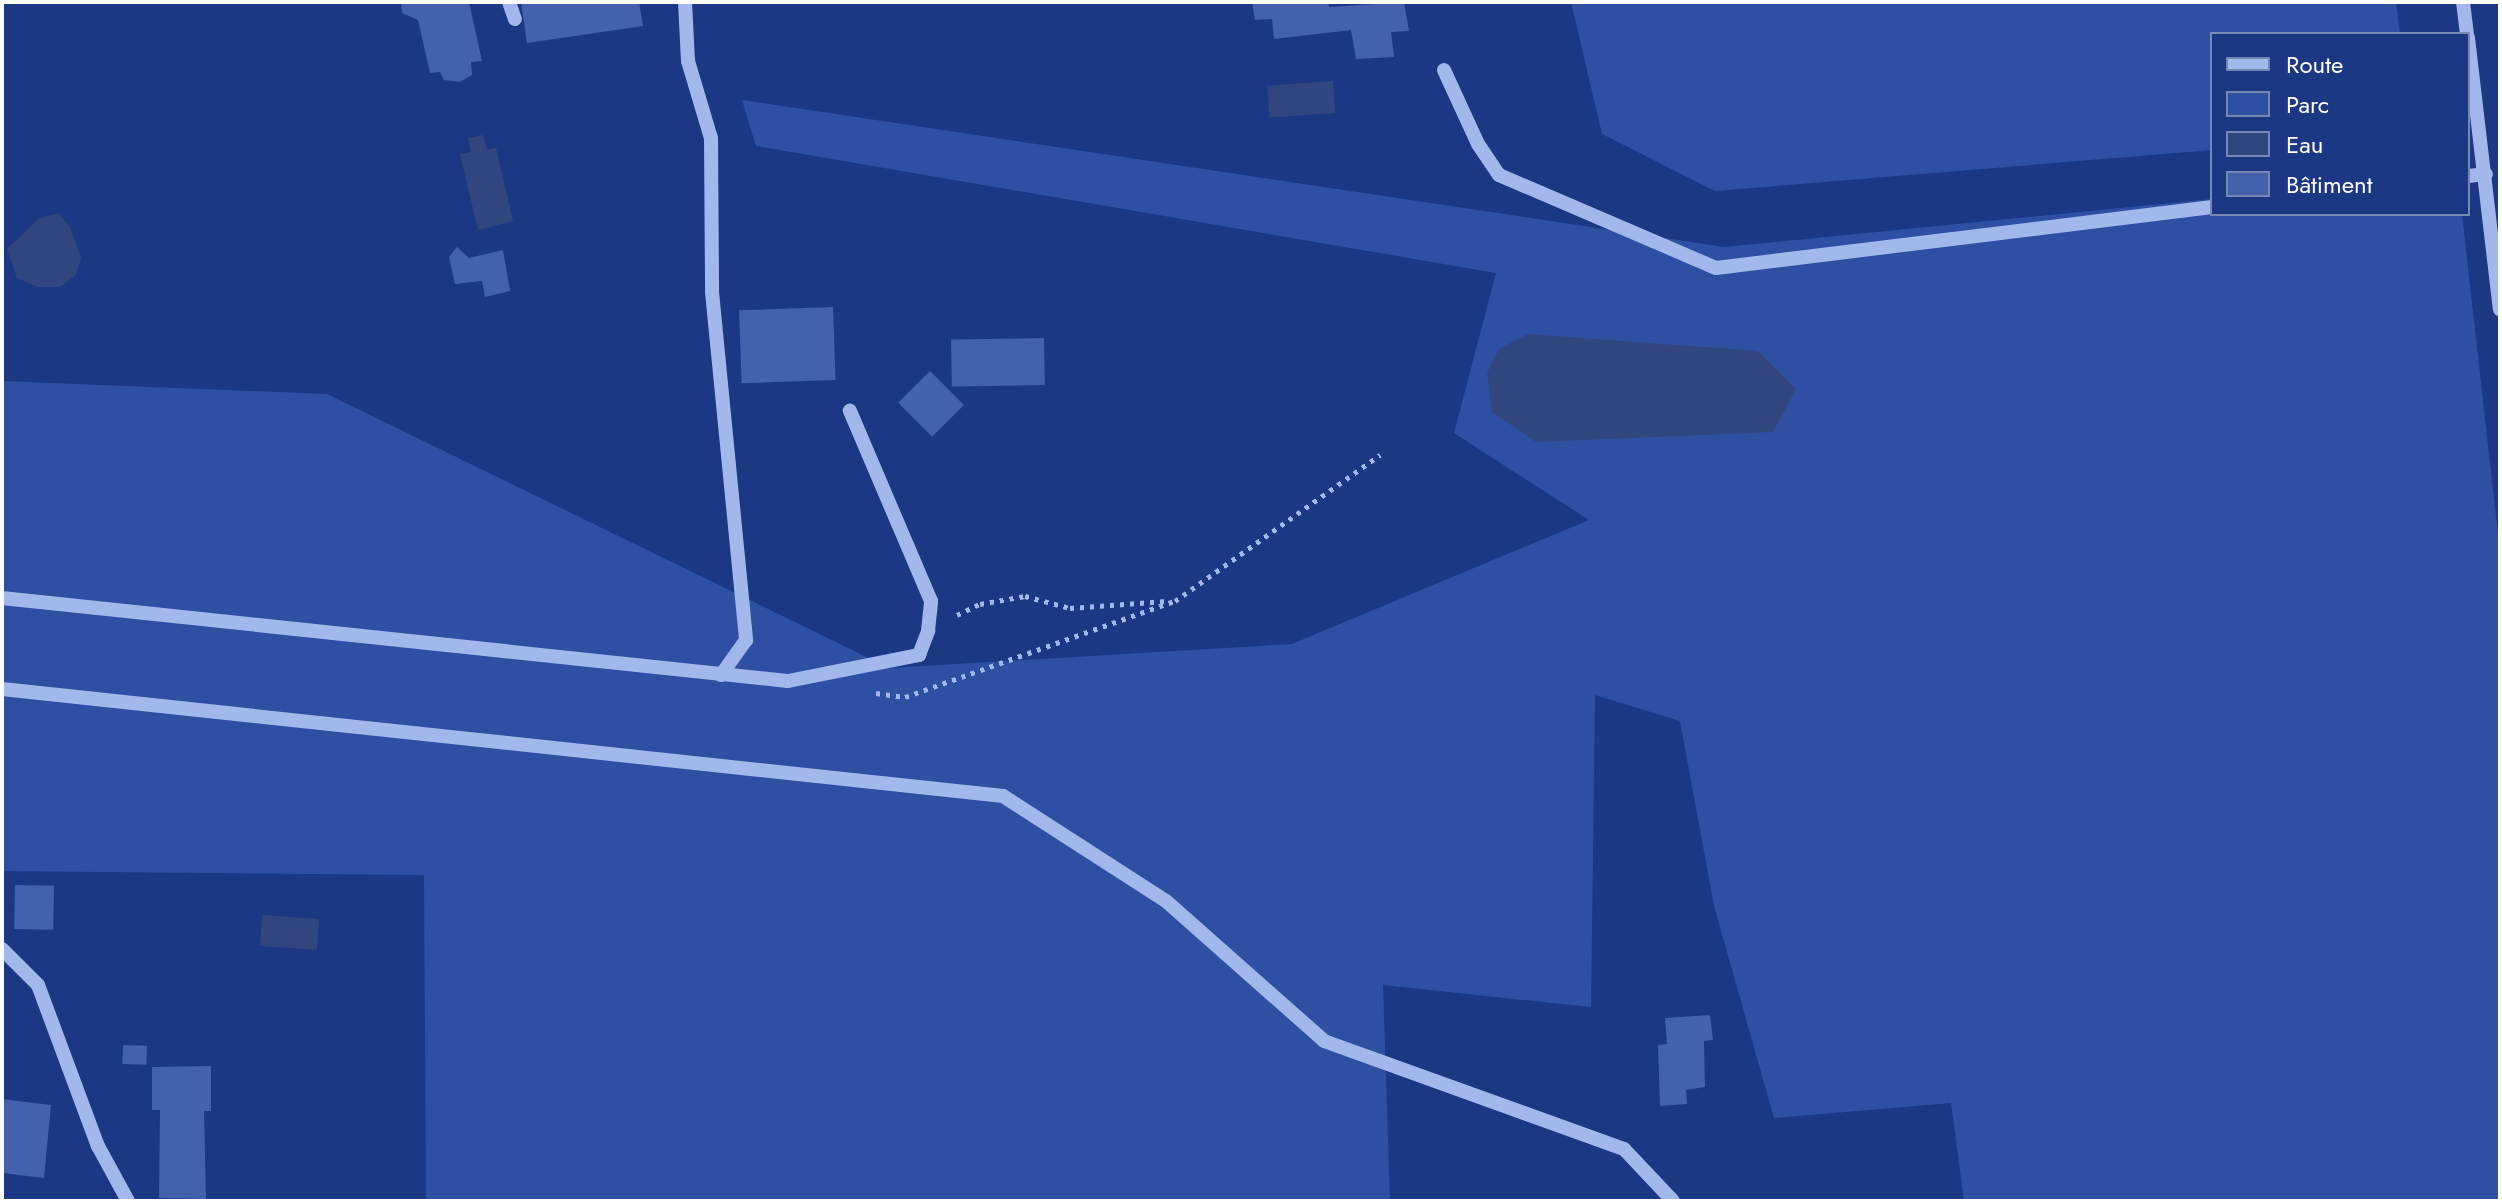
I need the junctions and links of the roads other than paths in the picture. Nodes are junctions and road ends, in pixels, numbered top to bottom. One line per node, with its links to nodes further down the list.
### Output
1 (509, 2): 4 (street)
2 (685, 2): 14 (street)
3 (2463, 2): 5 (street)
4 (515, 19)
5 (2467, 32)
6 (2470, 51): 8 (street)
7 (1444, 70): 10 (street)
8 (2486, 174): 9 (street); 11 (street)
9 (2470, 176)
10 (2210, 207)
11 (2500, 309)
12 (850, 411): 14 (street)
13 (2, 598): 14 (street)
14 (721, 675)
15 (2, 689): 18 (street)
16 (2, 949): 17 (street)
17 (128, 1201)
18 (1673, 1201)

